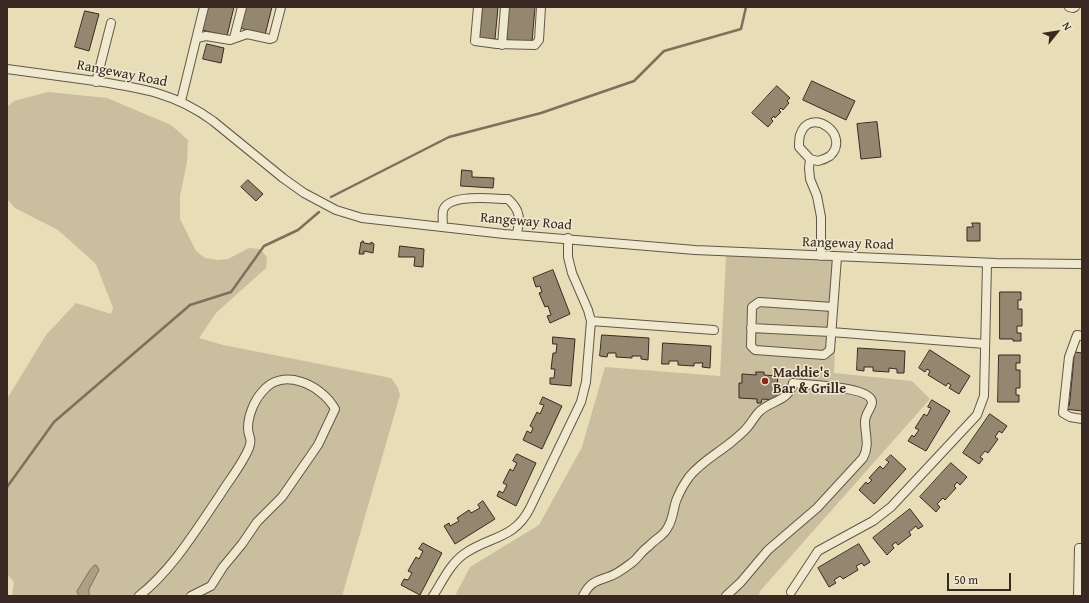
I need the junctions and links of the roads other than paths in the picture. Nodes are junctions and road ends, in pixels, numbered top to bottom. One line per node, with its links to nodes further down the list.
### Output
1 (204, 7): 10 (street)
2 (242, 7): 11 (street)
3 (281, 7): 11 (street)
4 (478, 7): 12 (street)
5 (505, 7): 12 (street)
6 (542, 7): 12 (street)
7 (1069, 7): 8 (street)
8 (1075, 7)
9 (111, 23): 14 (street)
10 (197, 38): 11 (street); 15 (street)
11 (234, 38)
12 (502, 45)
13 (7, 69): 14 (street, Rangeway Road)
14 (96, 82): 15 (street, Rangeway Road)
15 (181, 101): 17 (street, Rangeway Road)
16 (810, 159): 16 (street); 20 (street)
17 (443, 227): 18 (street, Rangeway Road); 18 (street)
18 (517, 234): 19 (street, Rangeway Road)
19 (568, 238): 20 (street, Rangeway Road); 25 (street)
20 (821, 256): 21 (street, Rangeway Road)
21 (837, 257): 22 (street, Rangeway Road); 24 (street)
22 (987, 263): 23 (street, Rangeway Road); 30 (street)
23 (1082, 264)
24 (833, 307): 26 (street); 28 (street)
25 (591, 321): 27 (street); 36 (street)
26 (751, 328): 28 (street); 28 (street)
27 (714, 330)
28 (831, 332): 30 (street)
29 (1082, 336): 31 (street)
30 (984, 344): 33 (street)
31 (1082, 419)
32 (1082, 548): 39 (street)
33 (791, 592)
34 (139, 596): 35 (street)
35 (190, 596)
36 (433, 596)
37 (583, 596): 38 (street)
38 (726, 596)
39 (1078, 596)

